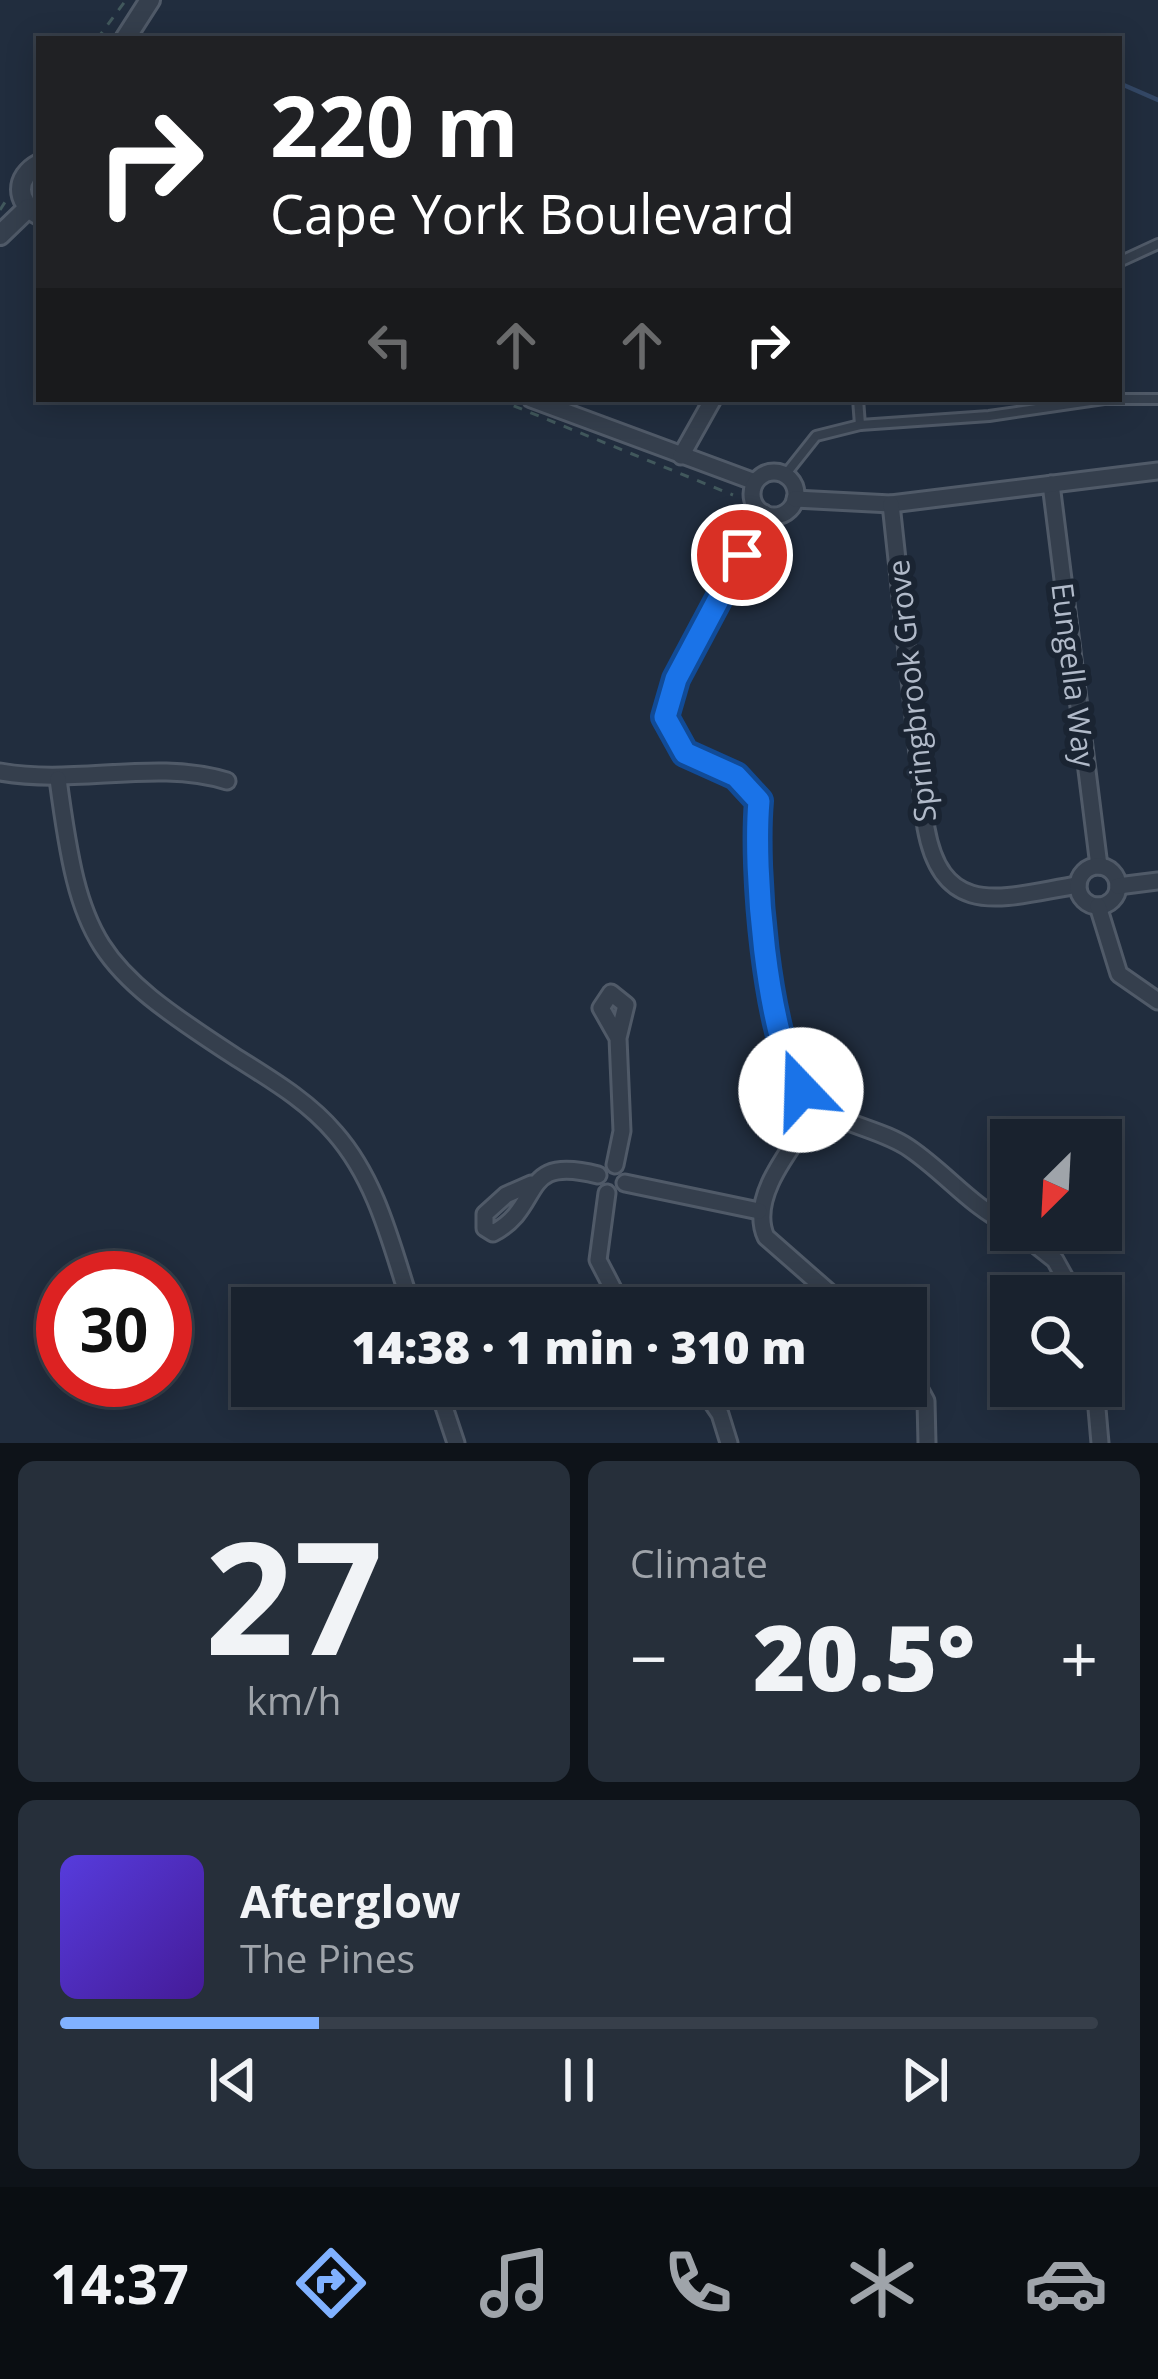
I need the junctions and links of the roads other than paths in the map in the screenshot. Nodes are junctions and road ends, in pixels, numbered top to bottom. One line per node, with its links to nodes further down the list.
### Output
1 (150, 0): 2 (street)
2 (127, 36)
3 (36, 167): 4 (street)
4 (33, 211): 5 (street)
5 (0, 235)
6 (1158, 244): 7 (lane)
7 (1122, 261)
8 (1158, 398): 9 (lane)
9 (1122, 399)
10 (539, 402): 15 (street)
11 (711, 402): 15 (street)
12 (858, 402): 14 (lane)
13 (1084, 402): 14 (lane)
14 (860, 425): 17 (lane)
15 (681, 456): 18 (street)
16 (1158, 471): 19 (street)
17 (785, 475): 18 (street); 20 (street)
18 (755, 482): 22 (street)
19 (1051, 484): 21 (street); 26 (street, Eungella Way)
20 (795, 499): 21 (street); 22 (street)
21 (891, 504): 28 (street, Springbrook Grove)
22 (764, 514): 33 (street)
23 (0, 772): 24 (street)
24 (58, 779): 25 (street); 43 (street)
25 (227, 781)
26 (1099, 866): 28 (street); 29 (street)
27 (1158, 880): 29 (street)
28 (1078, 885): 30 (street)
29 (1118, 886): 30 (street)
30 (1098, 906): 31 (street)
31 (1158, 1001)
32 (618, 1038): 34 (street)
33 (819, 1107): 39 (street); 40 (street)
34 (614, 1166): 35 (street); 37 (street)
35 (598, 1174): 36 (street); 38 (street)
36 (530, 1184)
37 (625, 1184): 38 (street); 39 (street)
38 (607, 1192): 44 (street)
39 (759, 1211): 45 (street)
40 (990, 1215)
41 (1043, 1251): 42 (street)
42 (1063, 1275)
43 (405, 1287)
44 (612, 1287)
45 (823, 1287)
46 (444, 1407): 51 (street)
47 (711, 1407): 50 (street)
48 (926, 1407): 52 (street)
49 (1097, 1407): 53 (street)
50 (728, 1441)
51 (456, 1443)
52 (927, 1443)
53 (1100, 1443)

